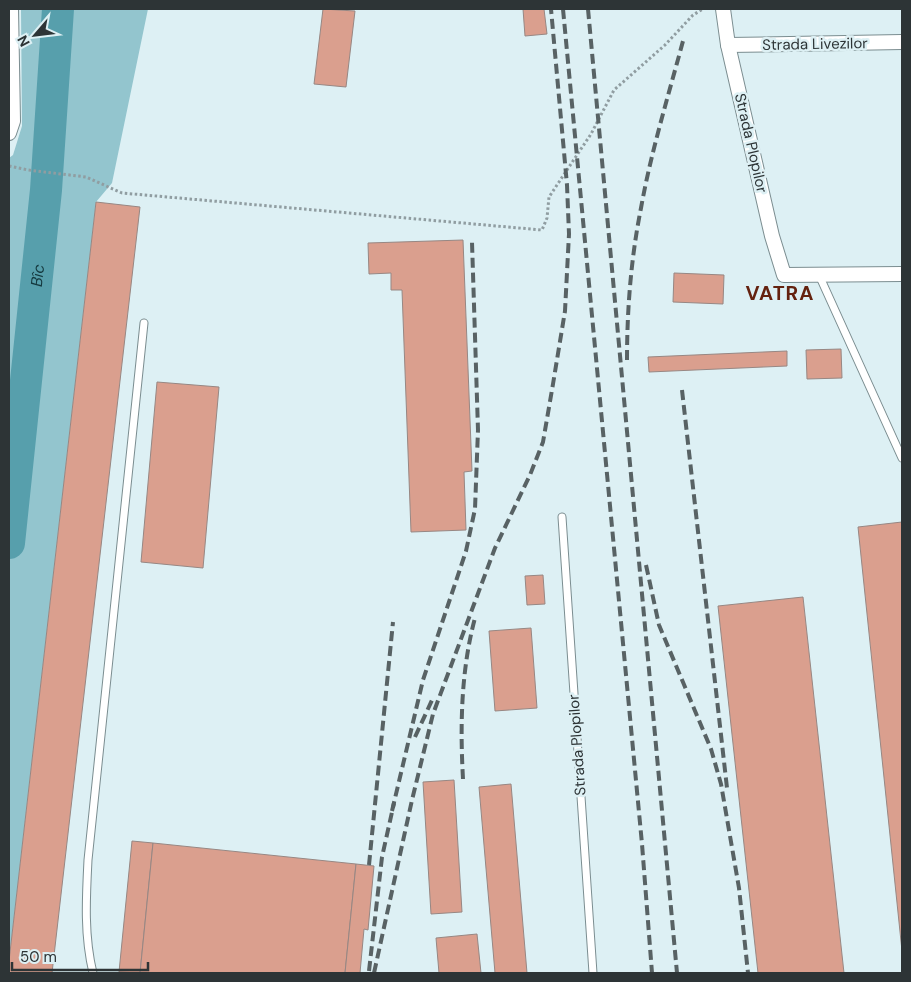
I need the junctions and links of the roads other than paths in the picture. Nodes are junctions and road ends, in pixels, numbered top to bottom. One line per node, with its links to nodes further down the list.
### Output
1 (11, 9): 5 (street)
2 (723, 9): 4 (street, Strada Plopilor)
3 (902, 42): 4 (street, Strada Livezilor)
4 (728, 45): 7 (street, Strada Plopilor)
5 (9, 133)
6 (902, 274): 7 (street)
7 (819, 275): 9 (lane)
8 (144, 323): 11 (lane)
9 (902, 458)
10 (562, 517): 12 (lane, Strada Plopilor)
11 (93, 973)
12 (593, 973)

